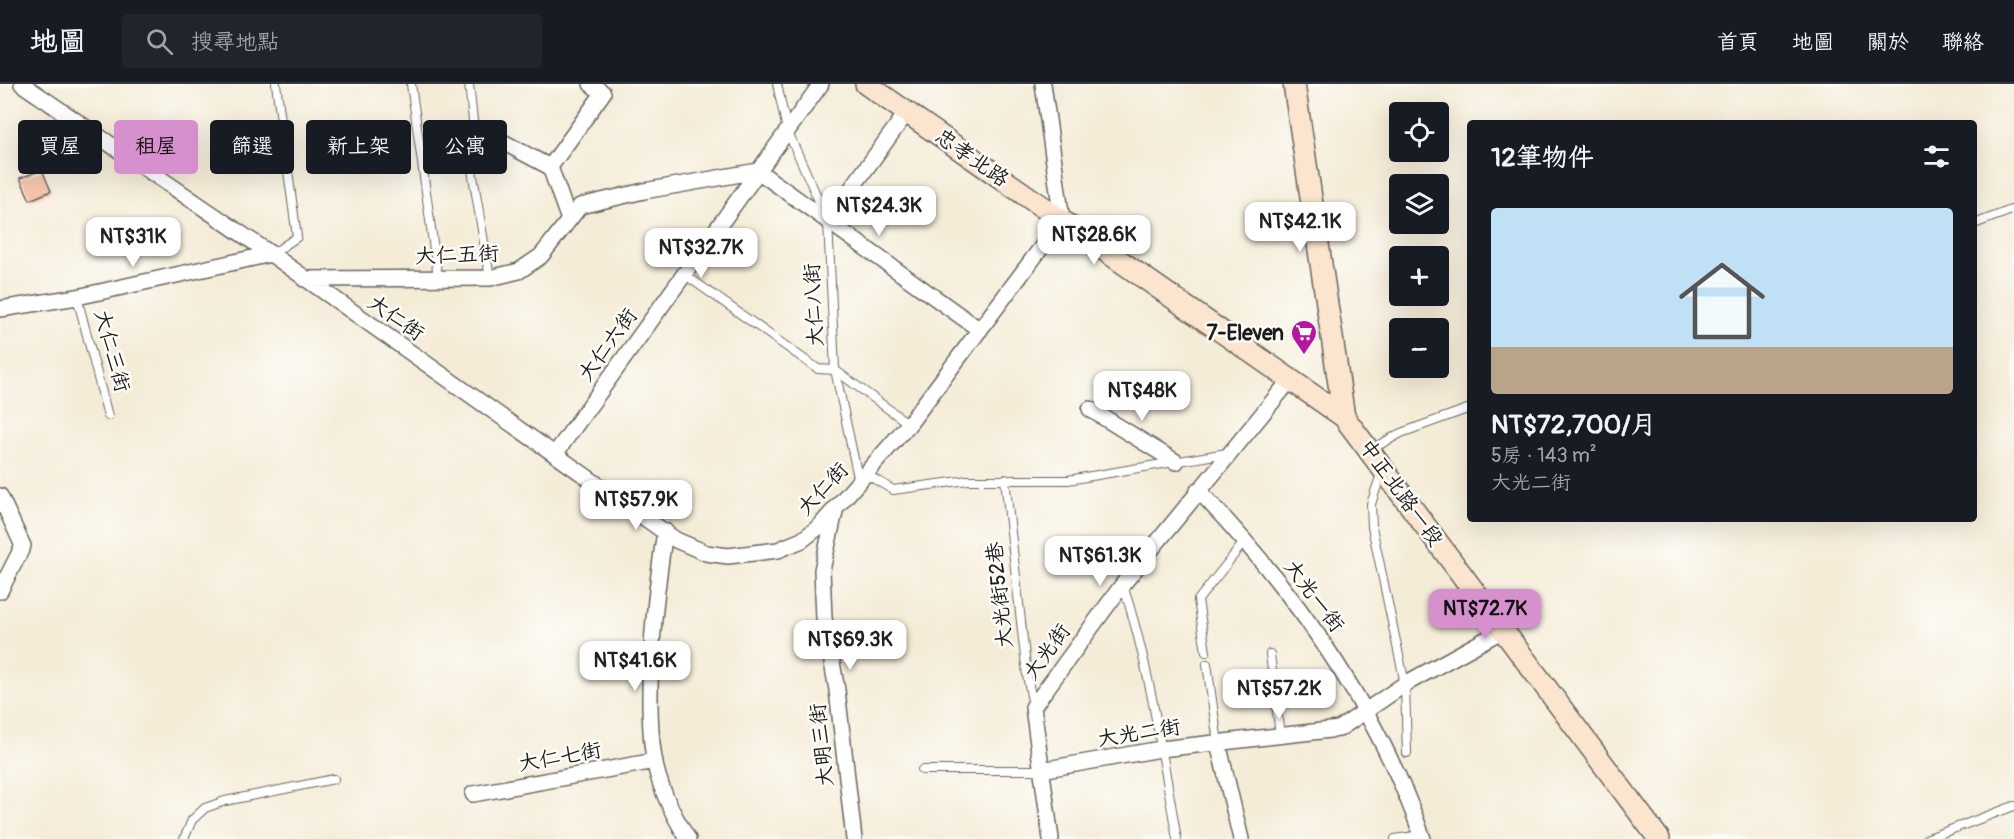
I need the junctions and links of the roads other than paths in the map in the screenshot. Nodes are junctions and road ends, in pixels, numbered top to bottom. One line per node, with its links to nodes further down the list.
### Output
1 (22, 84): 23 (street, 大仁街)
2 (276, 84): 23 (lane)
3 (411, 84): 25 (lane)
4 (469, 84): 12 (lane)
5 (591, 84): 15 (street)
6 (777, 84): 13 (lane, 大仁八街)
7 (821, 84): 13 (street, 大仁六街)
8 (866, 84): 11 (main road, 忠孝北路)
9 (1042, 84): 20 (street)
10 (1294, 84): 36 (main road, 中正北路一段)
11 (907, 112): 20 (main road, 忠孝北路); 21 (street)
12 (473, 120)
13 (787, 130): 16 (street, 大仁六街); 21 (lane, 大仁八街)
14 (507, 144): 15 (street)
15 (550, 167): 19 (street)
16 (758, 171): 19 (street, 大仁五街); 21 (street); 24 (street, 大仁六街)
17 (473, 174): 26 (lane)
18 (2014, 209): 22 (lane)
19 (569, 220): 26 (street, 大仁五街)
20 (1062, 220): 30 (street, 大仁街); 32 (main road, 忠孝北路)
21 (828, 221): 30 (street); 31 (lane, 大仁八街)
22 (1977, 223)
23 (272, 254): 27 (street, 大仁街); 28 (street, 大仁三街)
24 (684, 273): 31 (lane); 40 (street, 大仁六街)
25 (438, 278): 26 (street, 大仁五街); 27 (street, 大仁五街)
26 (490, 278)
27 (304, 279): 40 (street, 大仁街)
28 (76, 297): 29 (street, 大仁三街); 35 (lane, 大仁三街)
29 (0, 309)
30 (980, 330): 37 (street, 大仁街)
31 (835, 370): 37 (lane); 43 (lane, 大仁八街)
32 (1291, 379): 36 (main road, 忠孝北路); 39 (street, 大光街)
33 (1090, 409): 41 (street)
34 (1467, 409): 38 (lane)
35 (108, 416)
36 (1344, 417): 38 (main road, 中正北路一段)
37 (909, 424): 43 (street, 大仁街)
38 (1369, 451): 42 (main road, 中正北路一段)
39 (1228, 453): 41 (lane); 45 (street, 大光街)
40 (555, 454): 48 (street, 大仁街)
41 (1176, 462): 44 (lane)
42 (1382, 470): 52 (main road, 中正北路一段); 56 (lane)
43 (863, 479): 44 (lane); 47 (street, 大仁街)
44 (1005, 479): 57 (lane, 大光街52巷)
45 (1198, 490): 49 (street, 大光一街); 50 (street, 大光街)
46 (0, 496): 51 (street)
47 (837, 504): 48 (street, 大仁街); 72 (street, 大明三街)
48 (665, 531): 63 (street)
49 (1246, 540): 53 (lane); 58 (street, 大光一街)
50 (1123, 584): 57 (street, 大光街); 61 (lane)
51 (0, 591)
52 (1503, 630): 56 (street, 大光二街); 77 (main road, 中正北路一段)
53 (1206, 652)
54 (1270, 654): 59 (lane)
55 (1207, 664): 60 (lane)
56 (1404, 684): 58 (street, 大光二街); 62 (lane)
57 (1033, 706): 65 (street, 大光街)
58 (1367, 711): 59 (street, 大光二街); 69 (street, 大光一街)
59 (1280, 736): 60 (street, 大光二街)
60 (1218, 743): 61 (street, 大光二街); 75 (street)
61 (1161, 749): 65 (street, 大光二街); 74 (lane)
62 (1407, 753)
63 (655, 761): 67 (street, 大仁七街); 71 (street)
64 (922, 770): 65 (lane)
65 (1041, 770): 73 (street, 大光街)
66 (334, 779): 70 (lane)
67 (473, 794)
68 (2014, 806): 78 (lane)
69 (1422, 837): 76 (lane)
70 (184, 839)
71 (688, 839)
72 (854, 839)
73 (1051, 839)
74 (1177, 839)
75 (1241, 839)
76 (1395, 839)
77 (1659, 839)
78 (1926, 839)

